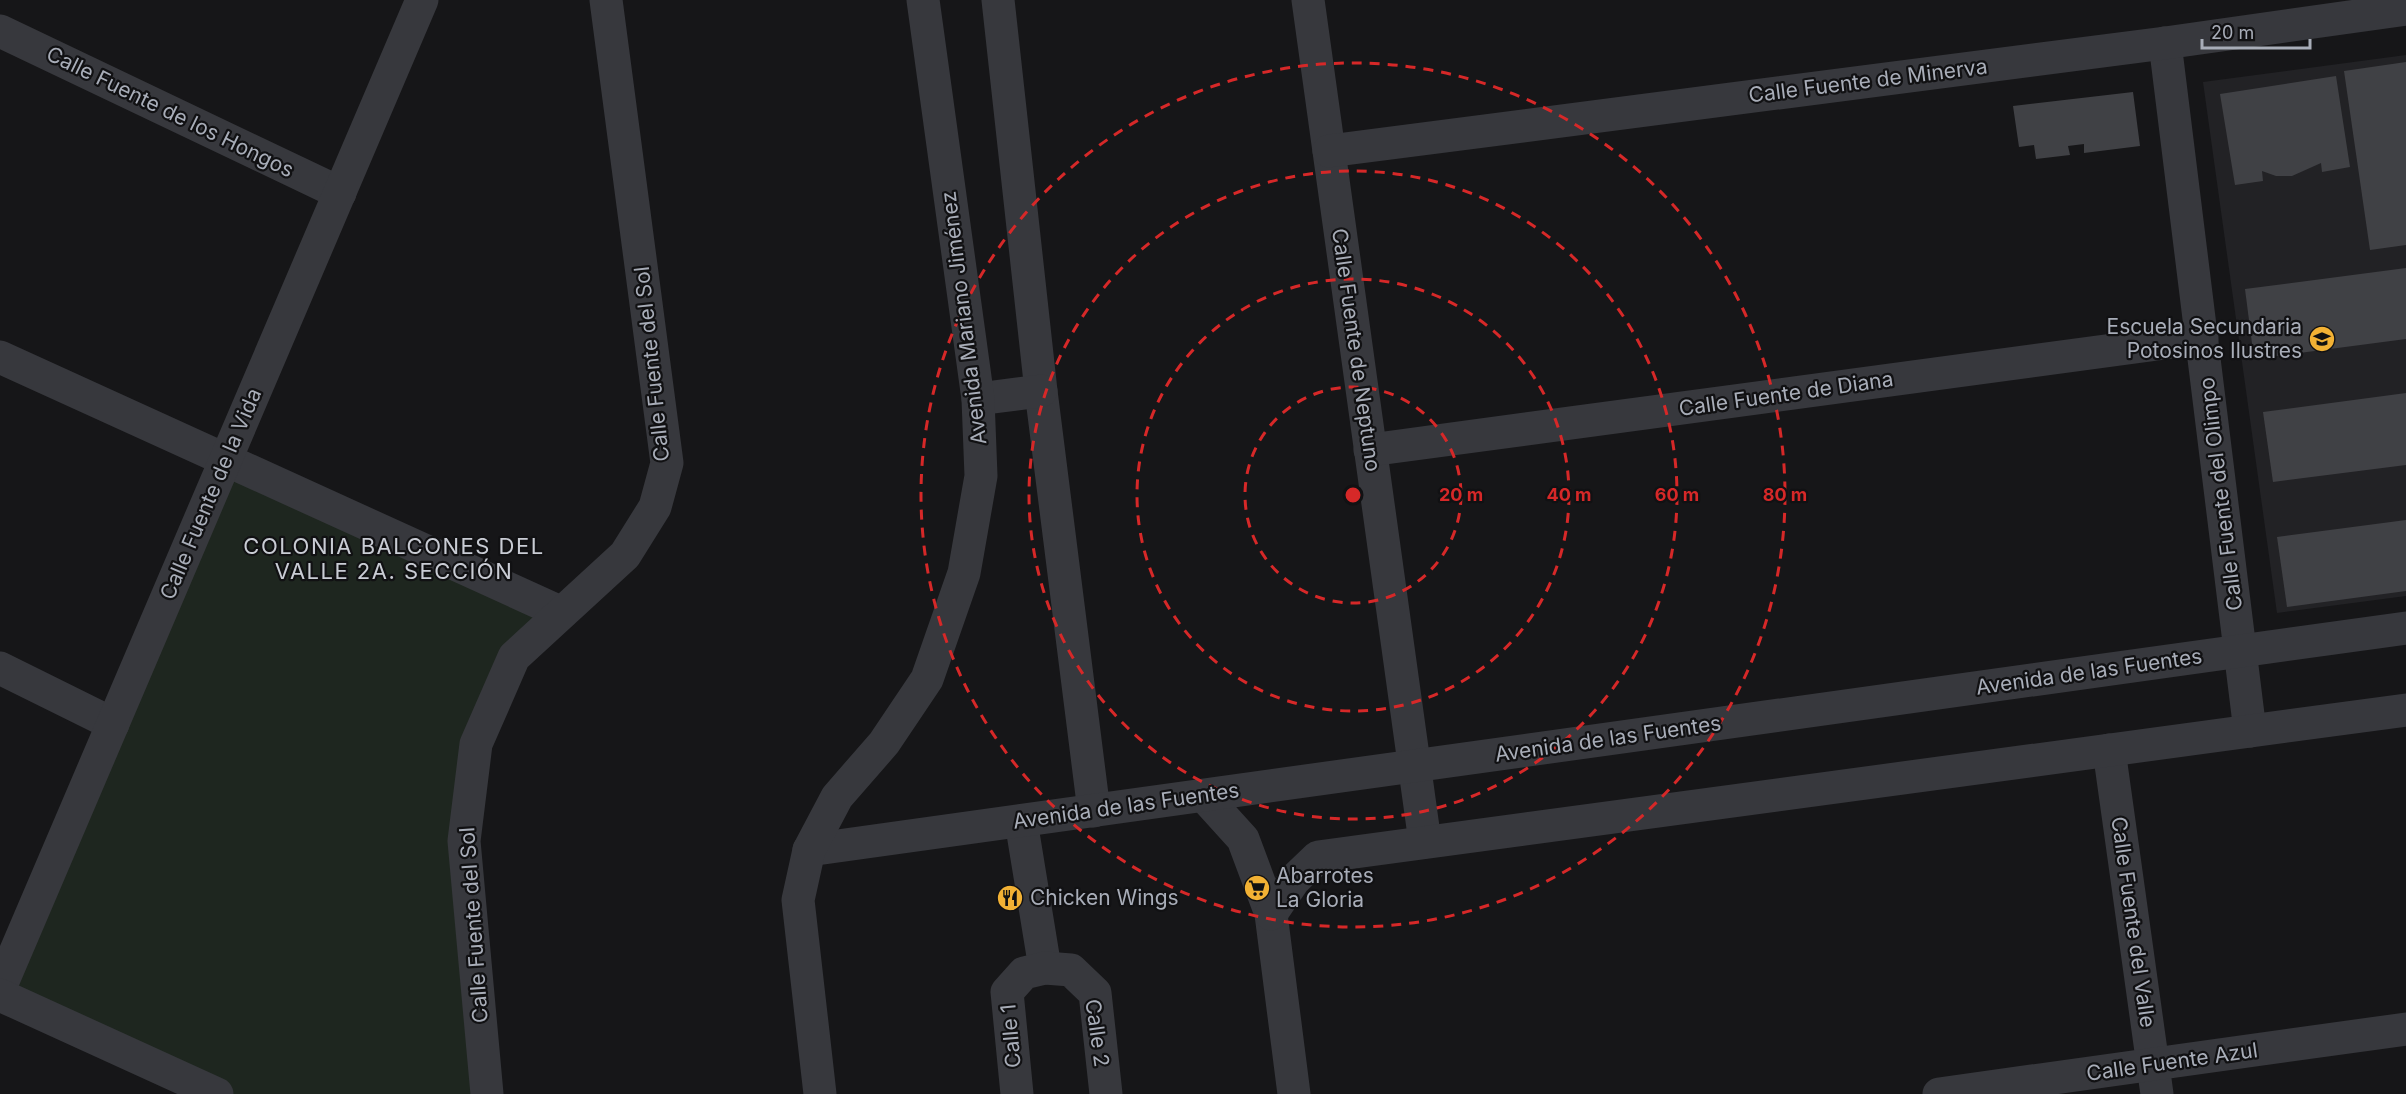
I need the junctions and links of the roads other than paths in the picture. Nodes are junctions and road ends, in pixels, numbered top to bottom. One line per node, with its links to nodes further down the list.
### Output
1 (422, 0): 10 (street, Calle Fuente de la Vida)
2 (606, 0): 17 (street, Calle Fuente del Sol)
3 (922, 0): 14 (street, Avenida Mariano Jiménez)
4 (998, 0): 13 (street)
5 (1308, 0): 9 (street, Calle Fuente de Neptuno)
6 (2406, 9): 8 (street, Calle Fuente de Minerva)
7 (0, 31): 10 (street, Calle Fuente de los Hongos)
8 (2165, 43): 9 (street, Calle Fuente de Minerva); 11 (street, Calle Fuente del Olimpo)
9 (1329, 151): 15 (street, Calle Fuente de Neptuno)
10 (340, 193): 16 (street, Calle Fuente de la Vida)
11 (2202, 339): 15 (street, Calle Fuente de Diana); 19 (street, Calle Fuente del Olimpo)
12 (0, 357): 16 (street)
13 (1041, 391): 14 (street); 27 (street)
14 (978, 399): 30 (street, Avenida Mariano Jiménez)
15 (1370, 450): 25 (street, Calle Fuente de Neptuno)
16 (226, 459): 17 (street); 22 (street, Calle Fuente de la Vida)
17 (560, 612): 38 (street, Calle Fuente del Sol)
18 (2406, 628): 19 (street, Avenida de las Fuentes)
19 (2240, 651): 23 (street, Calle Fuente del Olimpo); 25 (street, Avenida de las Fuentes)
20 (0, 668): 22 (street)
21 (2406, 710): 23 (street)
22 (113, 724): 33 (street, Calle Fuente de la Vida)
23 (2250, 731): 24 (street)
24 (2109, 750): 29 (street); 36 (street, Calle Fuente del Valle)
25 (1414, 766): 26 (street, Avenida de las Fuentes); 29 (street, Calle Fuente de Neptuno)
26 (1204, 796): 27 (street, Avenida de las Fuentes); 31 (street)
27 (1094, 811): 28 (street, Avenida de las Fuentes)
28 (1021, 821): 30 (street, Avenida de las Fuentes); 32 (street)
29 (1425, 842): 31 (street)
30 (809, 850): 39 (street, Avenida Mariano Jiménez)
31 (1271, 914): 42 (street)
32 (1045, 968): 40 (street, Calle 1); 41 (street, Calle 2)
33 (0, 988)
34 (0, 995): 37 (street)
35 (2406, 1029): 36 (street, Calle Fuente Azul)
36 (2155, 1080): 43 (street, Calle Fuente Azul)
37 (217, 1094)
38 (487, 1094)
39 (820, 1094)
40 (1017, 1094)
41 (1106, 1094)
42 (1294, 1094)
43 (1939, 1094)

